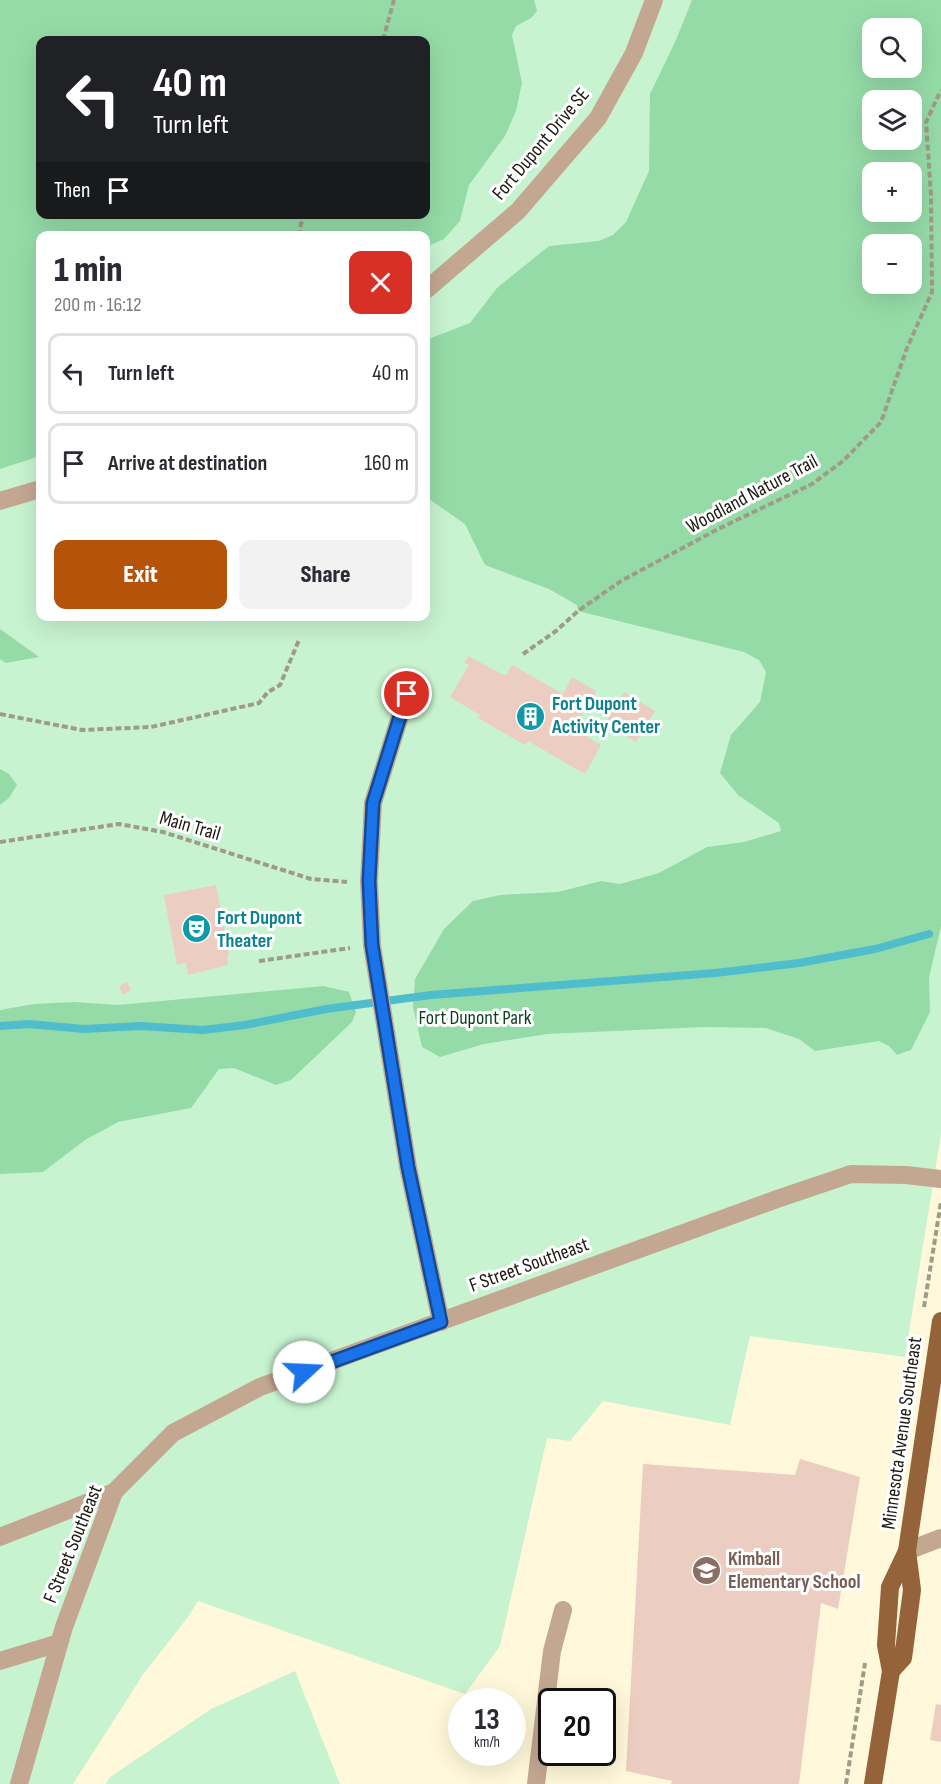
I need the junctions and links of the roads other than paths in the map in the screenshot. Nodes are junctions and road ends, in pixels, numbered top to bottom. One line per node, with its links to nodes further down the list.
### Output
1 (654, 0): 2 (street, Fort Dupont Drive SE)
2 (430, 287)
3 (36, 490): 4 (street)
4 (0, 501)
5 (407, 694): 8 (street)
6 (941, 1179): 8 (street, F Street Southeast)
7 (941, 1321): 12 (main road, Minnesota Avenue Southeast)
8 (441, 1322): 9 (street, F Street Southeast)
9 (114, 1492): 10 (street); 14 (street, F Street Southeast)
10 (0, 1538)
11 (941, 1538): 12 (street)
12 (907, 1551): 18 (main road, Minnesota Avenue Southeast)
13 (562, 1610): 17 (street)
14 (59, 1643): 15 (street); 16 (street, F Street Southeast)
15 (0, 1661)
16 (19, 1784)
17 (536, 1784)
18 (873, 1784)

